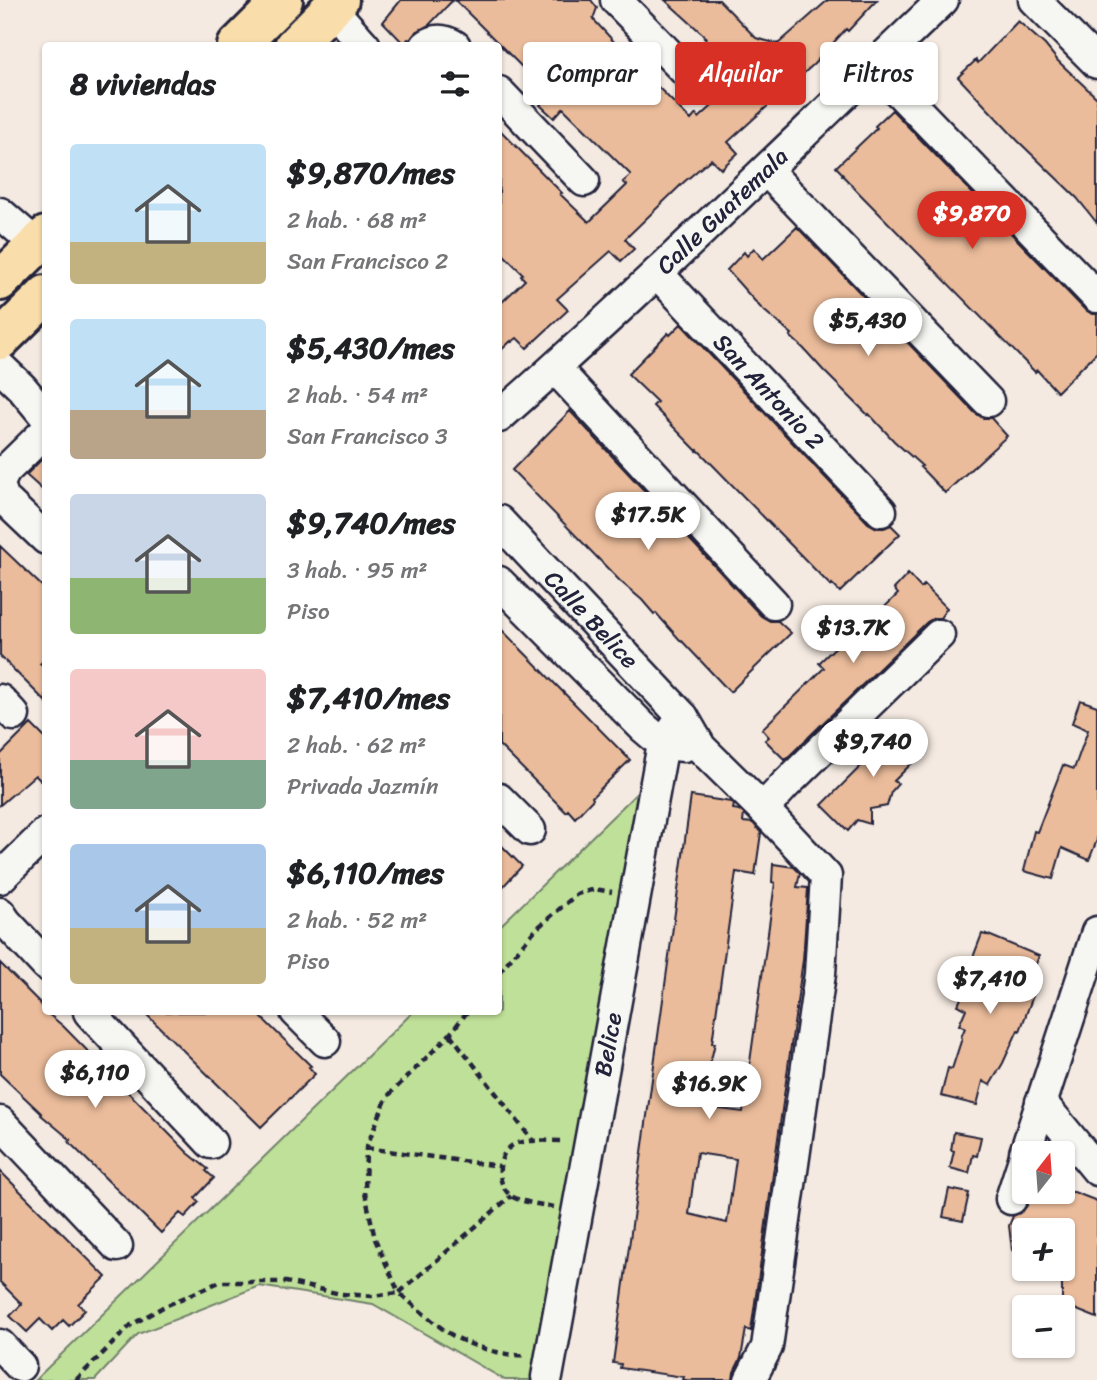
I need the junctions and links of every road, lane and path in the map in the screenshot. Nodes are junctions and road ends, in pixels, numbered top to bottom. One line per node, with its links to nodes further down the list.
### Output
1 (283, 0): 6 (main road)
2 (616, 0): 10 (street)
3 (943, 0): 9 (street, Calle Guatemala)
4 (1034, 0): 11 (street)
5 (335, 4): 7 (main road); 8 (street)
6 (241, 42)
7 (298, 42)
8 (362, 42)
9 (899, 42)
10 (675, 61)
11 (1097, 63)
12 (502, 95): 16 (street)
13 (834, 105): 15 (street, Calle Guatemala)
14 (912, 105): 21 (street)
15 (766, 170): 19 (street, Calle Guatemala); 26 (street)
16 (584, 181)
17 (0, 213): 18 (street)
18 (41, 241): 20 (main road)
19 (657, 273): 25 (street, Calle Guatemala); 32 (street, San Antonio 2)
20 (1, 279)
21 (1097, 297)
22 (42, 299): 23 (main road)
23 (0, 340)
24 (0, 367): 27 (street)
25 (555, 368): 28 (street, Calle Guatemala); 36 (street)
26 (988, 401)
27 (42, 412)
28 (502, 414)
29 (42, 435): 30 (street)
30 (0, 481)
31 (0, 488): 34 (street)
32 (881, 511)
33 (502, 524): 38 (street, Calle Belice)
34 (42, 535)
35 (502, 585): 39 (street, Calle Belice)
36 (774, 604)
37 (939, 635): 42 (street)
38 (683, 717): 39 (street, Belice); 40 (street, Calle Belice)
39 (663, 744): 40 (street); 46 (street, Belice)
40 (701, 748): 42 (street, Calle Belice)
41 (502, 802): 43 (street)
42 (763, 809): 73 (street, Calle Belice)
43 (530, 830)
44 (42, 837): 45 (street)
45 (0, 878)
46 (636, 895): 50 (path); 60 (street, Belice)
47 (0, 913): 49 (street)
48 (1097, 932): 56 (street)
49 (42, 961)
50 (502, 968)
51 (92, 1015): 61 (street)
52 (299, 1015): 55 (street)
53 (465, 1015): 54 (path)
54 (450, 1034): 59 (path); 62 (path)
55 (325, 1041)
56 (1041, 1102): 58 (street); 64 (street)
57 (0, 1122): 69 (street)
58 (1030, 1141)
59 (533, 1142): 60 (path); 63 (path)
60 (590, 1142): 68 (street, Belice)
61 (211, 1143)
62 (366, 1148): 63 (path); 70 (path)
63 (499, 1166): 65 (path)
64 (1097, 1170)
65 (511, 1196): 68 (path); 70 (path)
66 (1012, 1196): 67 (street)
67 (1011, 1199)
68 (577, 1211): 71 (street, Belice)
69 (117, 1246)
70 (399, 1293): 71 (path); 72 (path)
71 (549, 1364)
72 (76, 1380)
73 (750, 1380)

